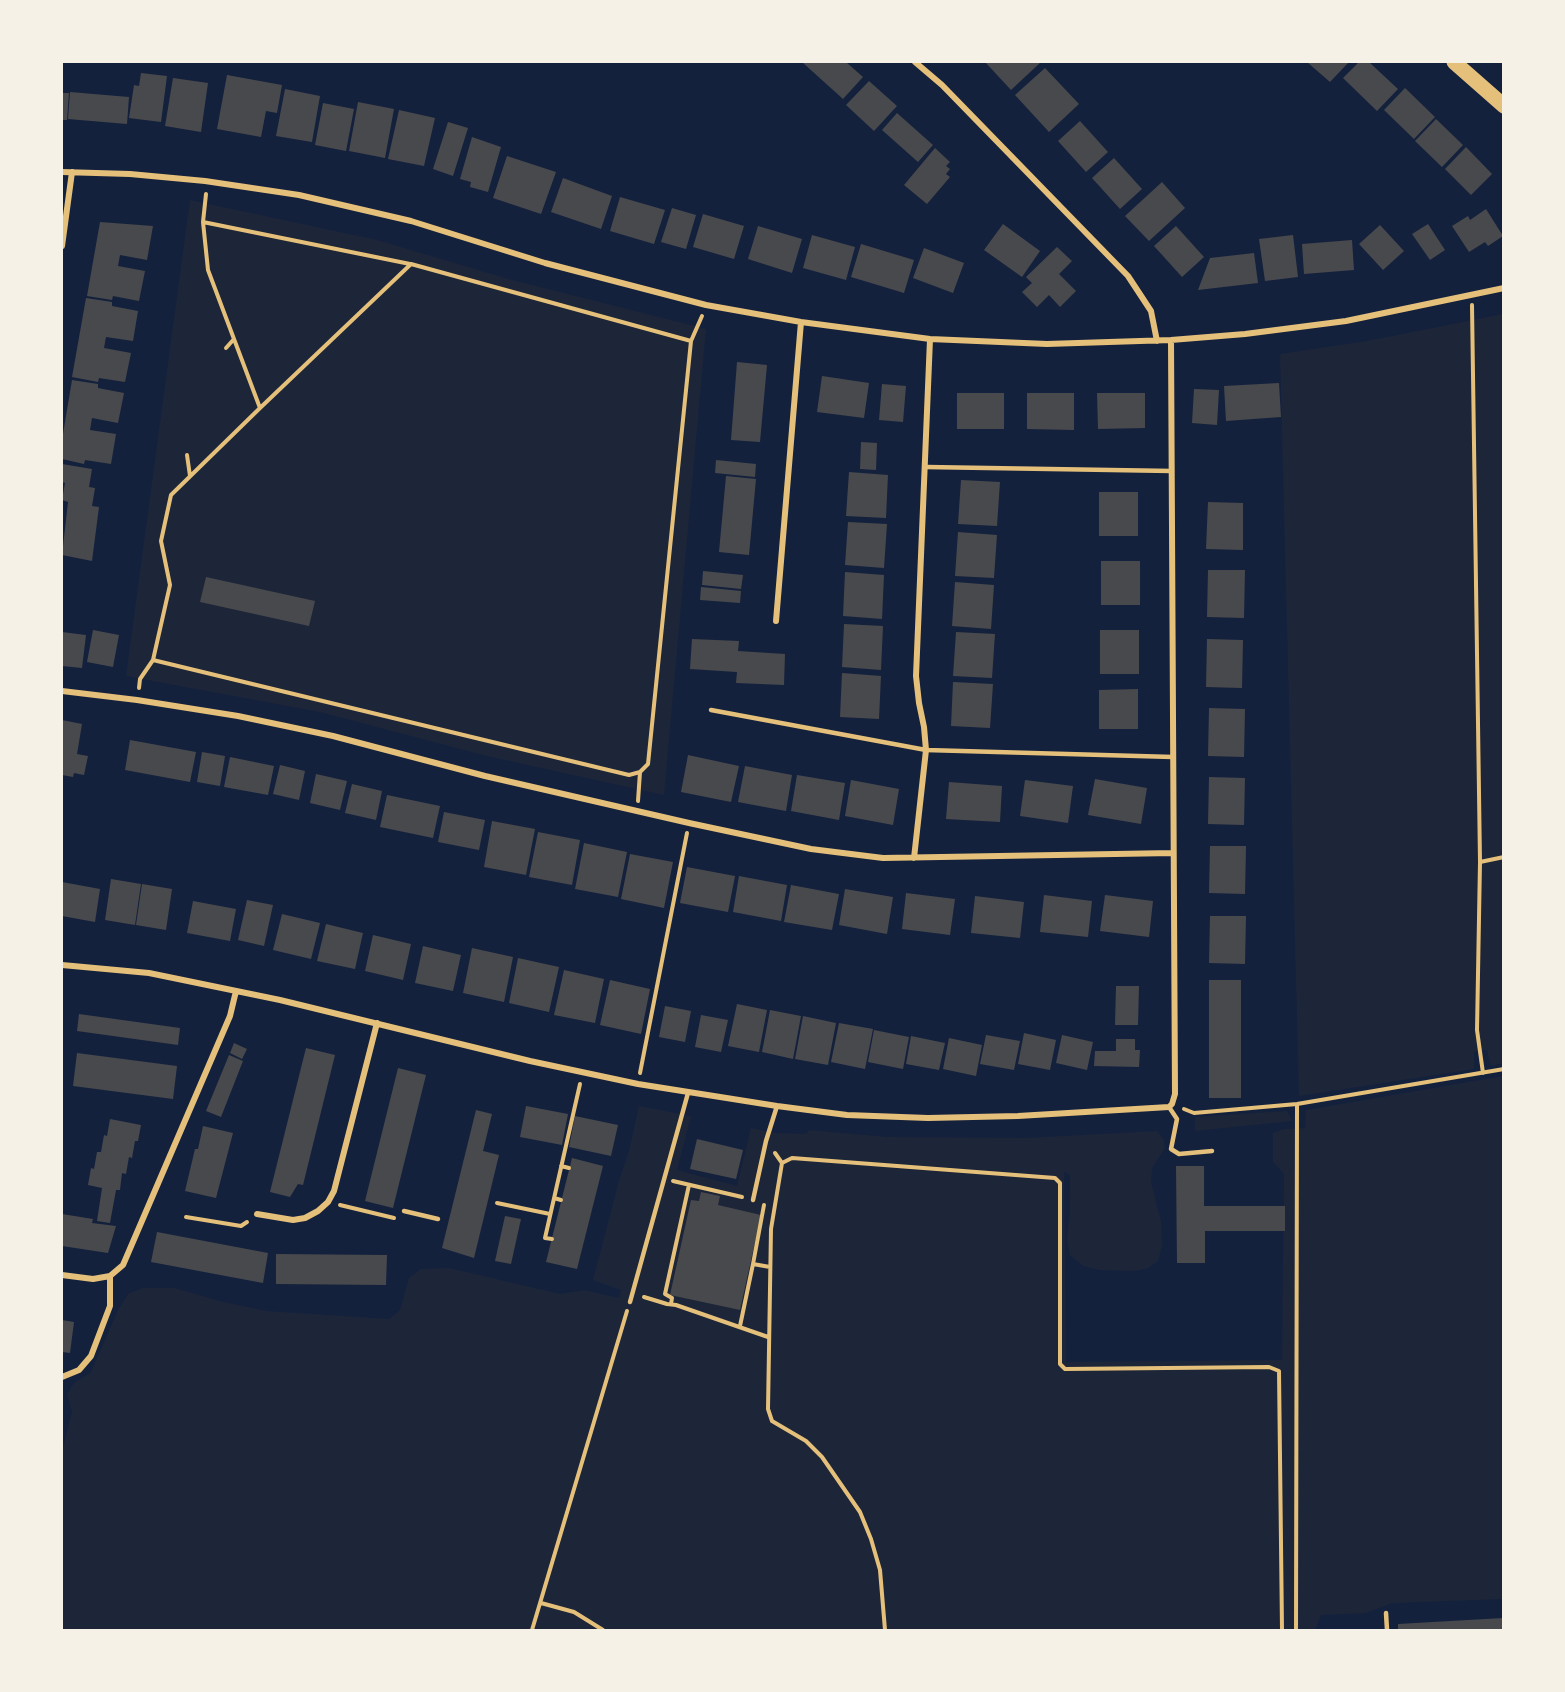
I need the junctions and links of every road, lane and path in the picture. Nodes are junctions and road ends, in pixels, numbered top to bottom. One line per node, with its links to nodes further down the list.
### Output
1 (915, 62): 18 (street)
2 (1454, 62): 3 (main road)
3 (1503, 106)
4 (62, 172): 5 (street)
5 (72, 172): 6 (street); 8 (street)
6 (205, 181): 7 (path); 12 (street)
7 (203, 222): 9 (path); 14 (path)
8 (62, 246)
9 (411, 264): 16 (path); 20 (path)
10 (1503, 288): 11 (street)
11 (1472, 295): 17 (street); 38 (path)
12 (706, 305): 13 (street); 16 (path)
13 (801, 322): 15 (street); 25 (street)
14 (234, 339): 19 (path); 20 (path)
15 (930, 339): 18 (street); 22 (street)
16 (691, 340): 32 (path)
17 (1171, 340): 18 (street); 23 (street)
18 (1157, 341)
19 (226, 348)
20 (261, 408): 24 (path)
21 (187, 455): 24 (path)
22 (926, 467): 23 (lane); 30 (street)
23 (1172, 471): 31 (street)
24 (190, 477): 26 (path)
25 (776, 621)
26 (153, 660): 28 (path); 32 (path)
27 (62, 691): 28 (street)
28 (137, 700): 33 (street)
29 (711, 710): 30 (lane)
30 (926, 750): 31 (lane); 37 (street)
31 (1173, 757): 35 (street)
32 (640, 772): 33 (path)
33 (637, 811): 34 (street)
34 (688, 823): 37 (street); 45 (path)
35 (1173, 853): 37 (street); 48 (street)
36 (1503, 857): 38 (path)
37 (914, 858)
38 (1480, 862): 44 (path)
39 (62, 964): 40 (street)
40 (236, 991): 41 (street); 71 (street)
41 (377, 1023): 43 (street); 60 (street)
42 (1503, 1069): 44 (path)
43 (583, 1072): 45 (street); 53 (path)
44 (1483, 1073): 47 (path)
45 (638, 1084): 46 (street)
46 (688, 1093): 49 (street); 55 (lane)
47 (1297, 1104): 48 (path); 84 (path)
48 (1171, 1105): 49 (street); 51 (lane)
49 (777, 1106): 50 (lane)
50 (766, 1141): 52 (path); 59 (lane)
51 (1212, 1151)
52 (782, 1163): 69 (path); 83 (path)
53 (561, 1166): 54 (path); 57 (path)
54 (569, 1168)
55 (665, 1178): 56 (path); 72 (lane)
56 (689, 1185): 59 (path); 74 (path)
57 (554, 1198): 58 (path); 64 (path)
58 (561, 1200)
59 (753, 1200): 68 (path)
60 (328, 1202): 62 (path); 63 (street)
61 (497, 1203): 64 (path)
62 (404, 1211): 66 (lane)
63 (257, 1214): 65 (path)
64 (550, 1214): 67 (path)
65 (186, 1217)
66 (438, 1219)
67 (552, 1239)
68 (753, 1264): 69 (path); 75 (path)
69 (770, 1267): 76 (path)
70 (62, 1275): 71 (street)
71 (110, 1276): 77 (street)
72 (632, 1294): 73 (lane); 74 (path)
73 (630, 1302): 78 (path)
74 (671, 1304): 75 (path)
75 (740, 1326): 76 (path)
76 (768, 1337): 82 (path)
77 (62, 1377)
78 (541, 1603): 80 (path); 81 (path)
79 (1386, 1613): 85 (lane)
80 (532, 1630)
81 (603, 1630)
82 (885, 1630)
83 (1282, 1630)
84 (1296, 1630)
85 (1387, 1630)

